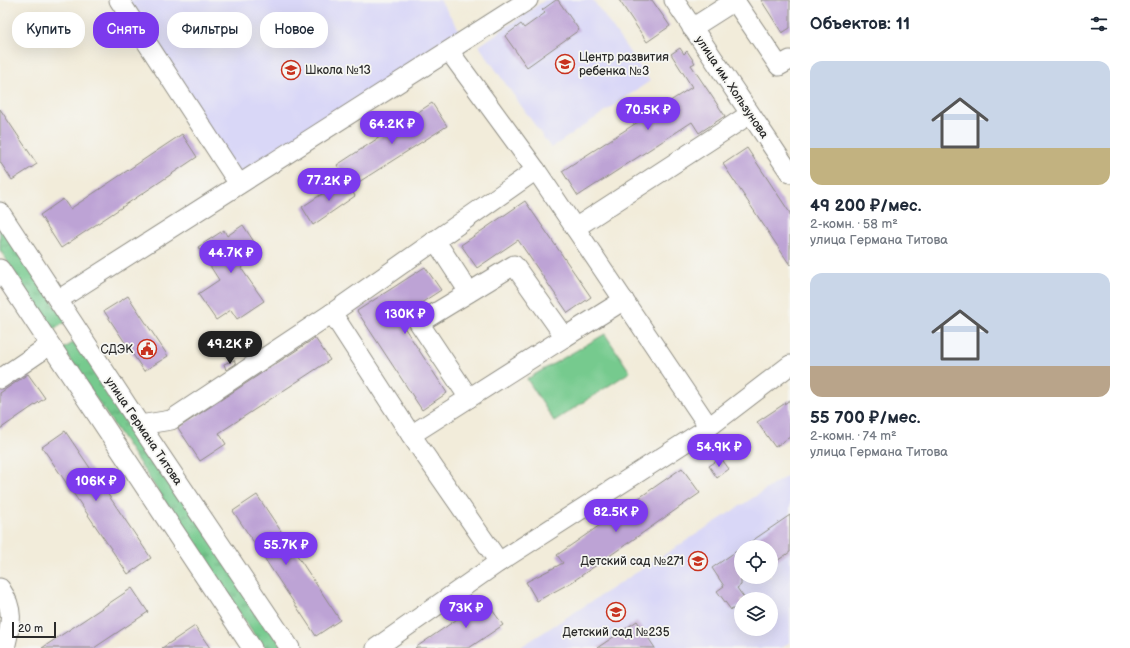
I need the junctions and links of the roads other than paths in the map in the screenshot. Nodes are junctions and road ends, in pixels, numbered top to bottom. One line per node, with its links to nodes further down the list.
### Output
1 (119, 0): 11 (street)
2 (528, 0): 6 (street)
3 (674, 0): 5 (street, улица им. Хользунова)
4 (736, 0): 5 (street); 7 (street)
5 (692, 28): 8 (street, улица им. Хользунова)
6 (449, 51): 9 (street); 11 (street)
7 (790, 60)
8 (750, 114): 10 (street, улица им. Хользунова); 13 (street)
9 (536, 170): 13 (street); 14 (street)
10 (790, 173)
11 (240, 184): 17 (street)
12 (0, 212): 17 (street, улица Германа Титова)
13 (575, 228): 18 (street)
14 (435, 240): 16 (street); 19 (street)
15 (0, 269): 22 (street)
16 (469, 292): 21 (street); 25 (street)
17 (58, 300): 20 (street, улица Германа Титова)
18 (624, 300): 21 (street); 27 (street)
19 (332, 313): 26 (street); 28 (street)
20 (74, 324): 22 (street); 26 (street, улица Германа Титова)
21 (565, 337): 25 (street)
22 (49, 343): 24 (street); 32 (street)
23 (790, 365): 27 (street)
24 (0, 379)
25 (469, 398): 28 (street)
26 (140, 425): 33 (street, улица Германа Титова)
27 (709, 427): 29 (street)
28 (411, 435): 29 (street)
29 (499, 562): 34 (street)
30 (0, 588): 31 (street)
31 (5, 648)
32 (252, 648)
33 (290, 648)
34 (376, 648)

